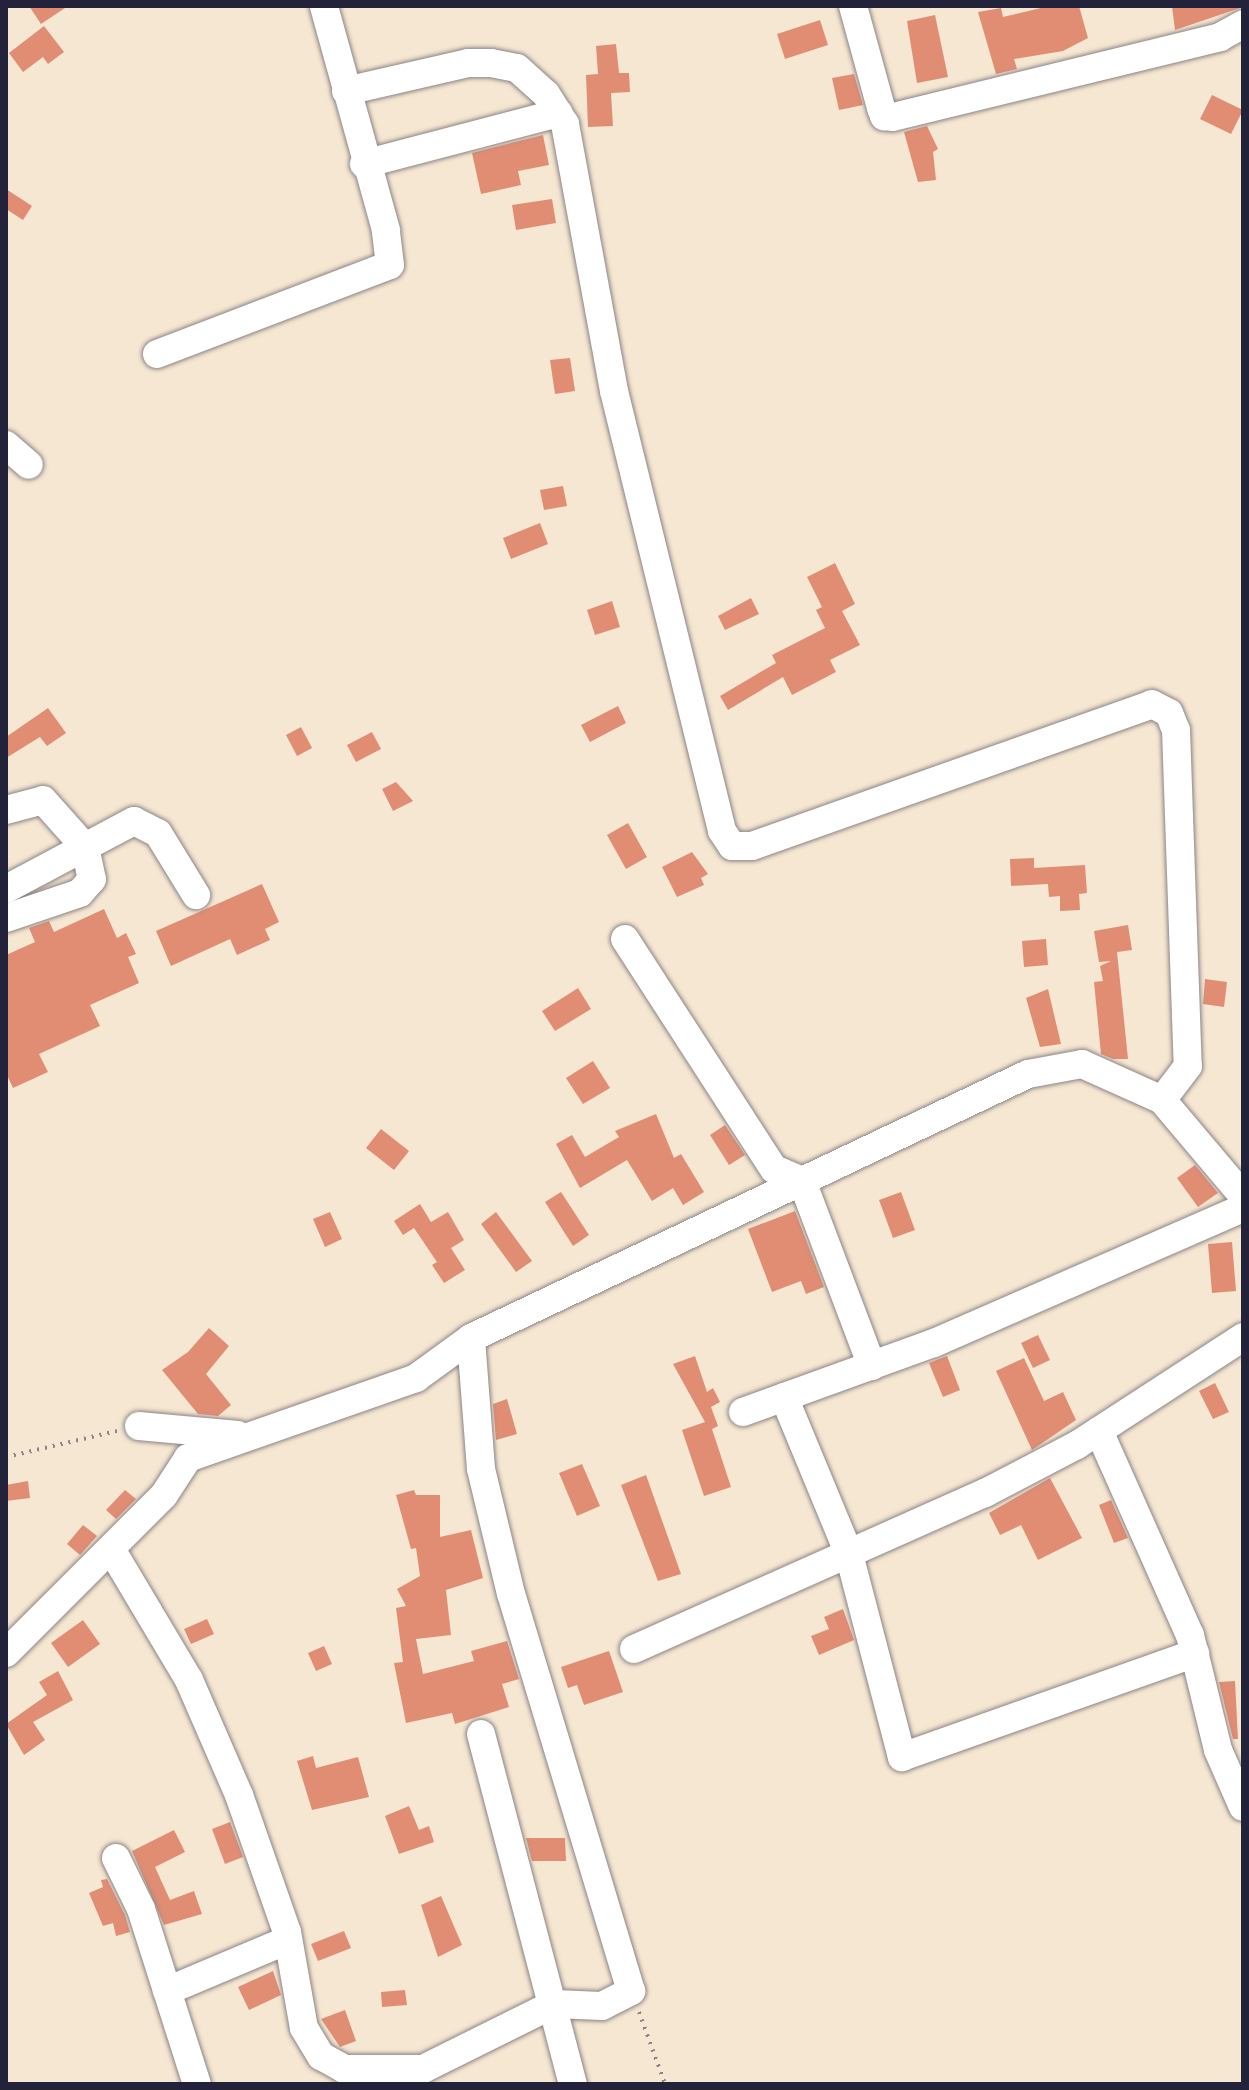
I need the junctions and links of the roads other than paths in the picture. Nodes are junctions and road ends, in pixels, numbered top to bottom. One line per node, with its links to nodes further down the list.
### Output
1 (324, 6): 4 (street)
2 (853, 6): 3 (street)
3 (1243, 24)
4 (346, 91): 5 (street); 6 (street)
5 (558, 113): 6 (street); 16 (street)
6 (364, 164): 7 (street)
7 (157, 354)
8 (6, 445): 9 (street)
9 (29, 465)
10 (6, 810): 11 (street)
11 (85, 847): 12 (street); 13 (street); 14 (street)
12 (6, 889)
13 (196, 895)
14 (6, 918)
15 (625, 939): 17 (street)
16 (1162, 1100): 17 (street); 18 (street)
17 (802, 1181): 21 (street); 22 (street)
18 (1243, 1196)
19 (1243, 1208): 22 (street)
20 (1243, 1337): 26 (street)
21 (471, 1338): 27 (street); 38 (street)
22 (872, 1366): 23 (street)
23 (784, 1397): 24 (street); 29 (street)
24 (743, 1412)
25 (139, 1426): 27 (street)
26 (1099, 1431): 29 (street); 32 (street)
27 (245, 1436): 28 (street)
28 (111, 1549): 31 (street); 36 (street)
29 (849, 1554): 30 (street); 32 (street)
30 (634, 1649)
31 (6, 1653)
32 (1195, 1653): 34 (street)
33 (481, 1734): 38 (street)
34 (1243, 1807)
35 (116, 1858): 37 (street)
36 (288, 1940): 37 (street); 38 (street)
37 (167, 1991): 39 (street)
38 (554, 2004): 40 (street)
39 (197, 2084)
40 (573, 2084)

